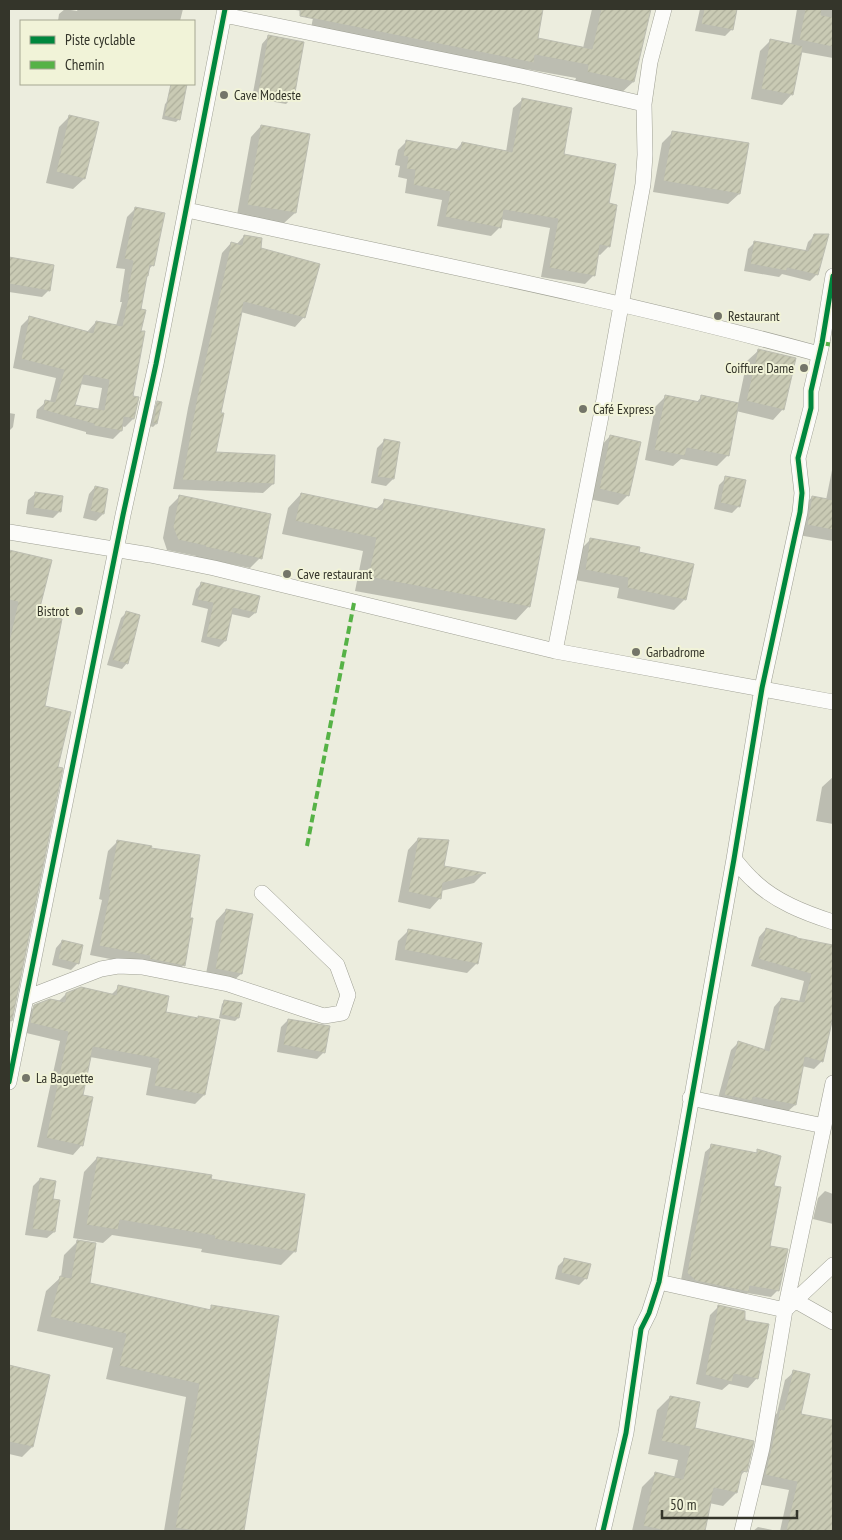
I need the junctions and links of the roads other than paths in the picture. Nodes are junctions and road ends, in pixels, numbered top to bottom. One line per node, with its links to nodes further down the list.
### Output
1 (664, 9): 3 (street)
2 (225, 12): 3 (street); 4 (street)
3 (644, 104): 6 (street)
4 (187, 210): 6 (street); 9 (street)
5 (833, 276): 7 (street)
6 (622, 305): 7 (street); 10 (street)
7 (819, 354): 11 (street)
8 (9, 532): 9 (street)
9 (117, 551): 10 (street); 16 (street)
10 (555, 651): 11 (street)
11 (762, 688): 12 (street); 13 (street)
12 (833, 702)
13 (734, 859): 15 (street); 19 (street)
14 (262, 892): 16 (street)
15 (833, 922)
16 (26, 998): 17 (street)
17 (9, 1082)
18 (833, 1083): 20 (street)
19 (690, 1098): 20 (street); 22 (street)
20 (824, 1126): 23 (street)
21 (833, 1266): 23 (street)
22 (659, 1282): 23 (street); 25 (street)
23 (790, 1306): 24 (street); 26 (street)
24 (833, 1322)
25 (603, 1531)
26 (742, 1531)

